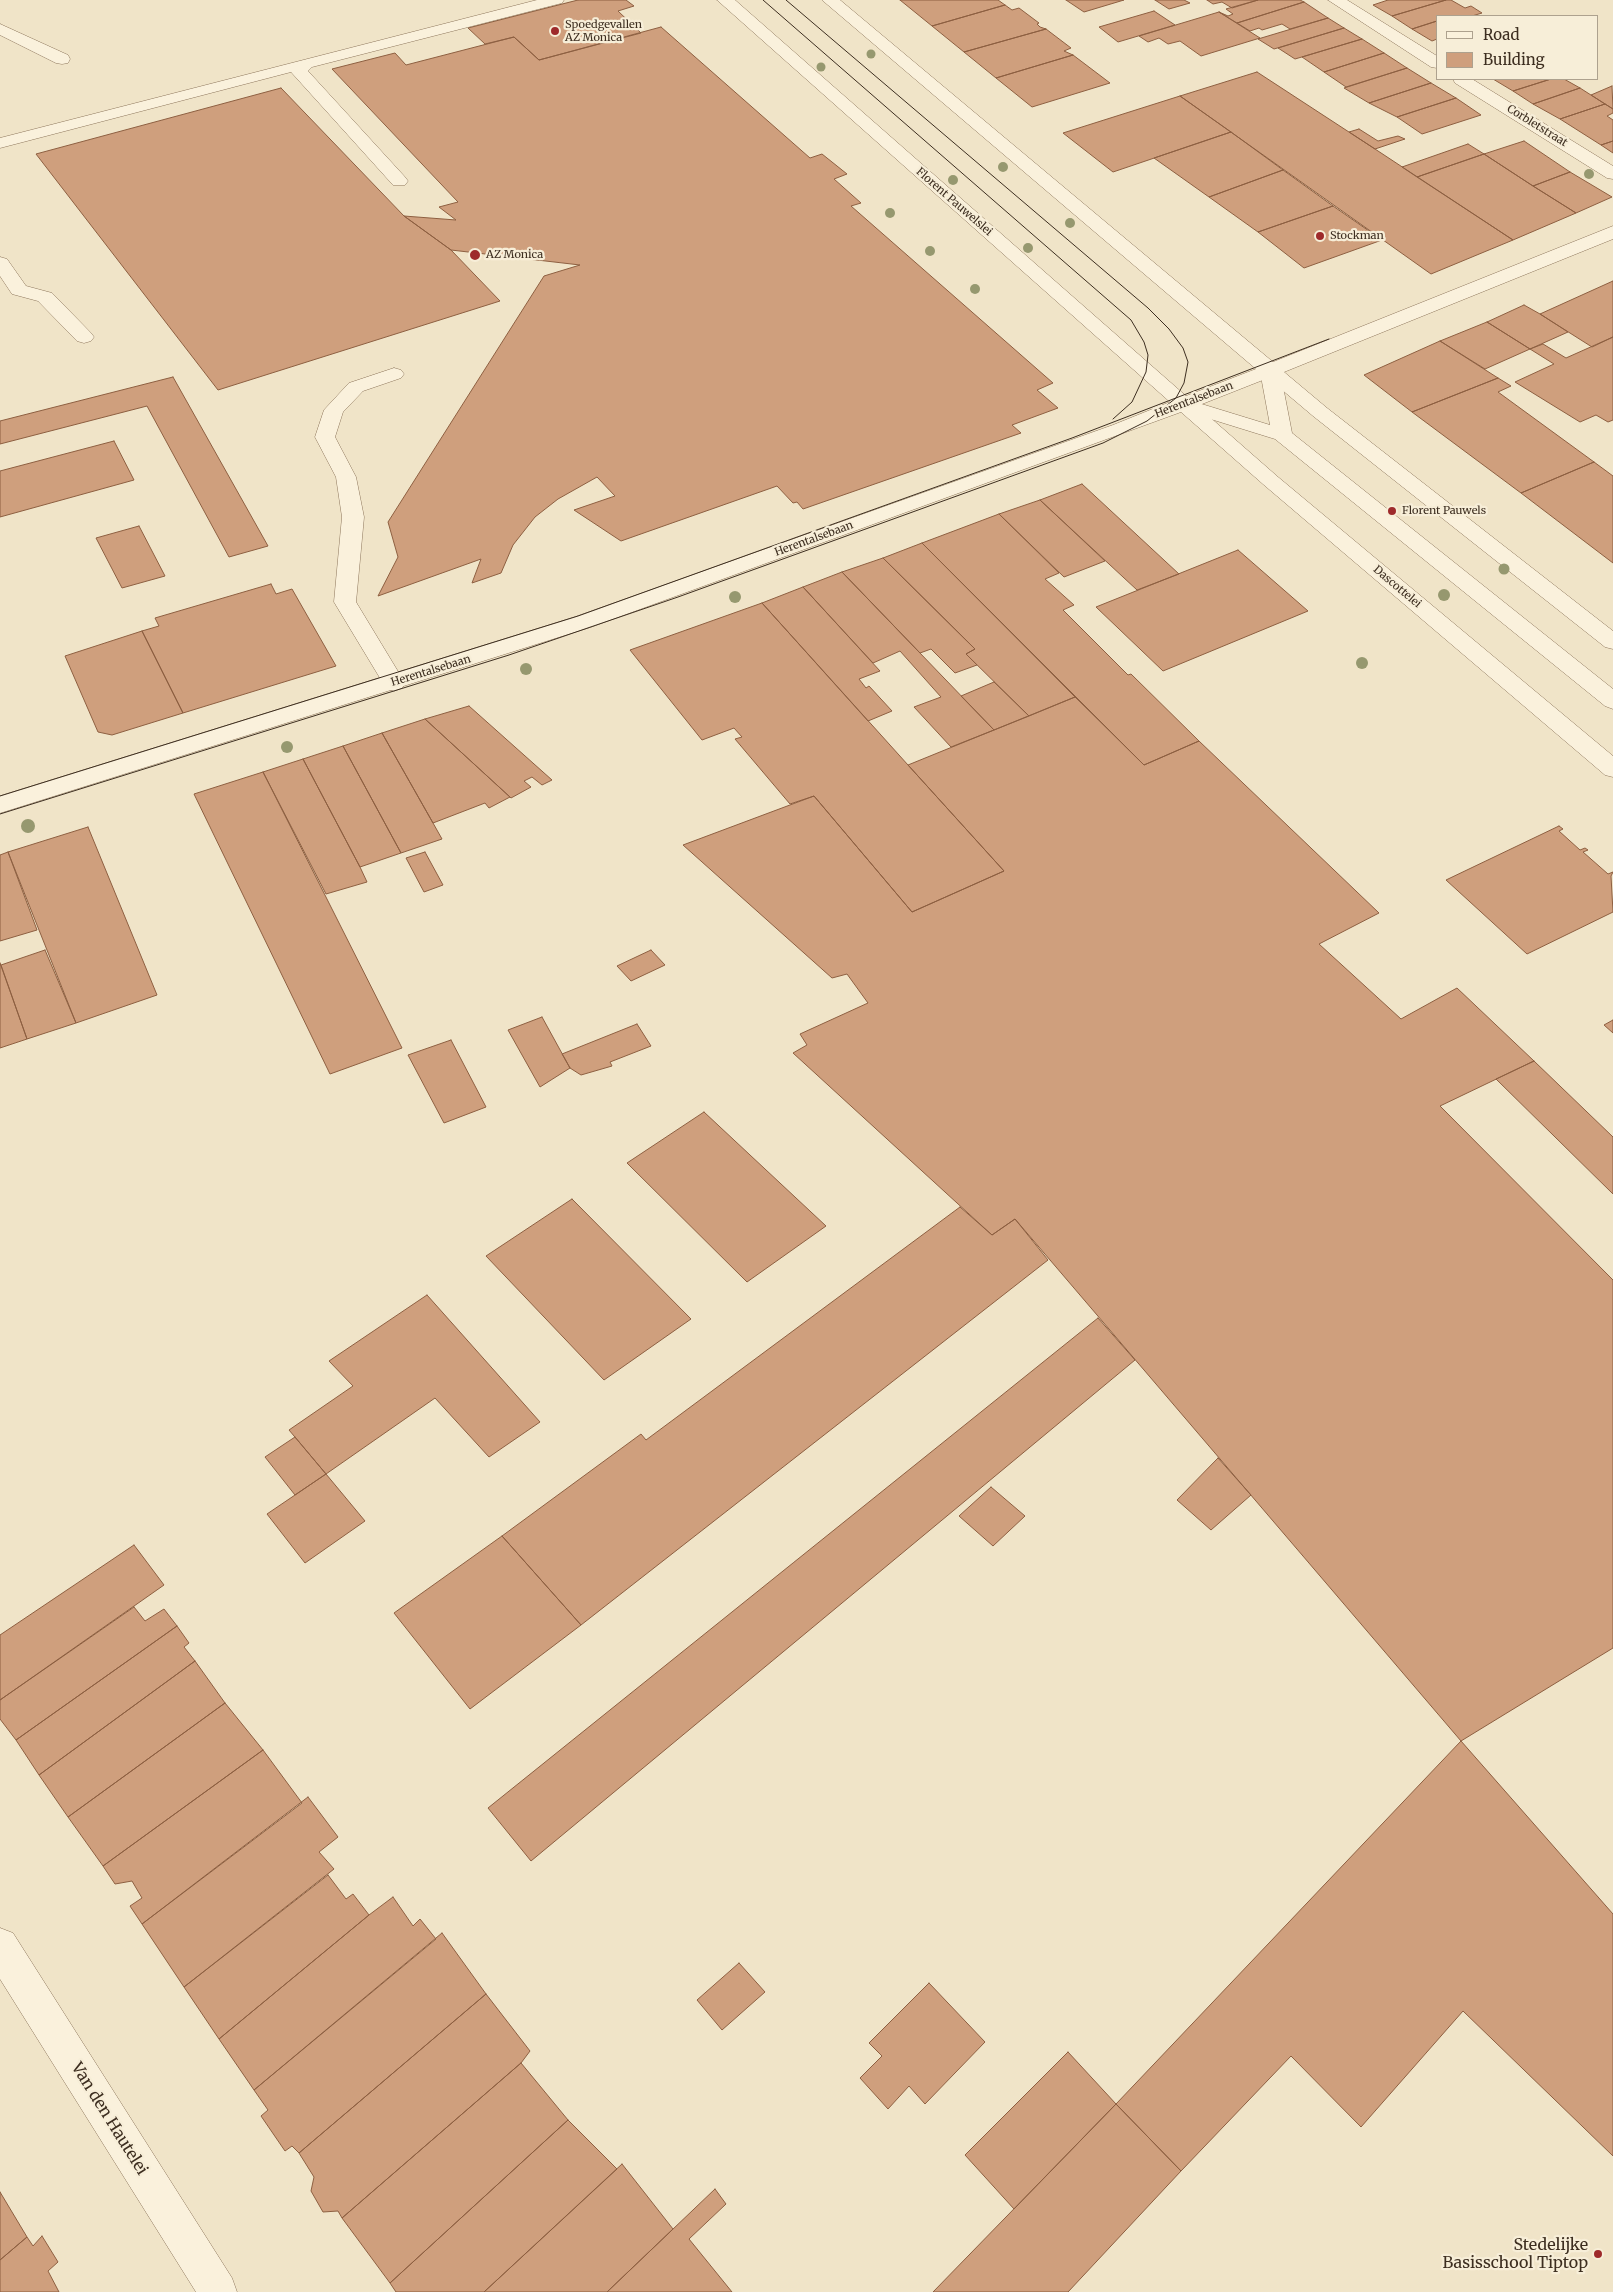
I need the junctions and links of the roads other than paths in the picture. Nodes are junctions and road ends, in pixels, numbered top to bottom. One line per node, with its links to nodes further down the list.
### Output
1 (556, 0): 8 (street)
2 (724, 0): 18 (street, Florent Pauwelslei)
3 (830, 0): 16 (street)
4 (1336, 0): 7 (street)
5 (0, 30): 6 (street)
6 (62, 59)
7 (1436, 62)
8 (306, 63): 10 (street); 12 (street)
9 (1464, 80): 11 (street, Corbletstraat)
10 (0, 143)
11 (1613, 174)
12 (399, 181)
13 (1613, 232): 16 (street, Herentalsebaan)
14 (0, 263): 15 (street)
15 (84, 337)
16 (1270, 371): 18 (street, Herentalsebaan); 19 (street); 20 (street)
17 (394, 374): 21 (street)
18 (1182, 404): 19 (street); 21 (street, Herentalsebaan); 23 (street, Dascottelei)
19 (1282, 435): 22 (street)
20 (1613, 642)
21 (394, 683): 24 (street, Herentalsebaan)
22 (1613, 701)
23 (1613, 769)
24 (0, 805)
25 (0, 1946): 26 (street, Van den Hautelei)
26 (218, 2292)

